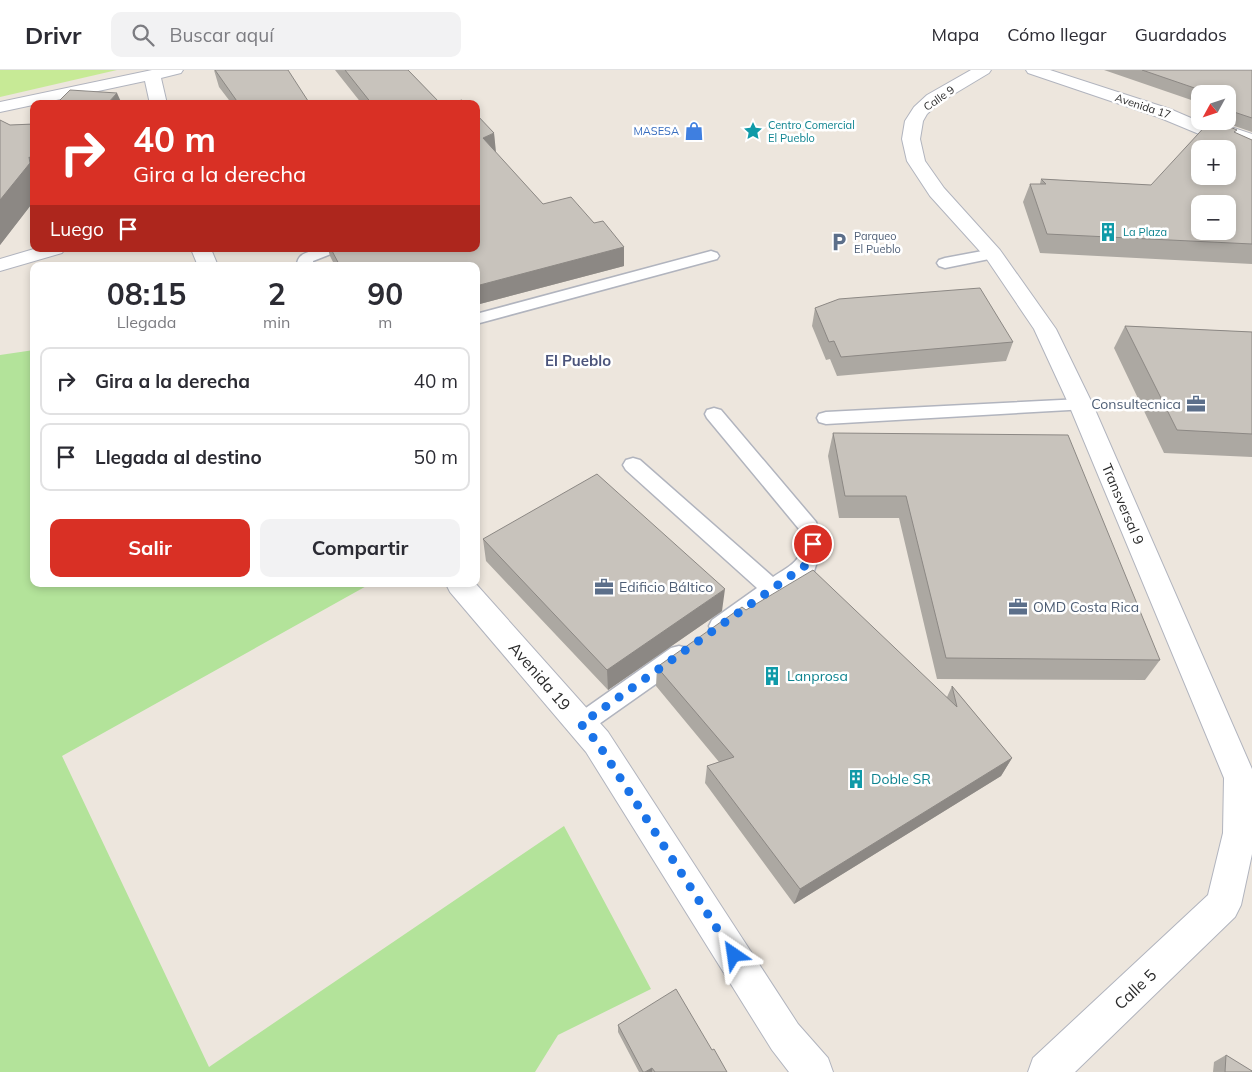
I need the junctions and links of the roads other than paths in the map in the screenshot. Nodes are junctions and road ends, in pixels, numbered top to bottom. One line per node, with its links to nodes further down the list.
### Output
1 (175, 70): 4 (street)
2 (983, 70): 10 (street, Calle 9)
3 (1034, 70): 9 (street, Avenida 17)
4 (152, 75): 5 (street); 6 (street)
5 (33, 100)
6 (158, 100)
7 (30, 101): 8 (street)
8 (0, 107)
9 (1164, 113): 11 (street, Avenida 17); 12 (street)
10 (910, 138): 15 (street, Transversal 9)
11 (1252, 140)
12 (1252, 151)
13 (45, 252): 19 (street)
14 (322, 252): 17 (lane)
15 (993, 254): 18 (lane); 21 (street, Transversal 9)
16 (711, 256): 20 (lane)
17 (305, 262)
18 (945, 263)
19 (0, 265)
20 (480, 319)
21 (1081, 405): 23 (lane); 28 (street, Transversal 9)
22 (714, 414): 26 (lane)
23 (826, 418)
24 (633, 465): 26 (lane)
25 (463, 587): 27 (street, Avenida 19)
26 (772, 589): 27 (lane)
27 (581, 724): 29 (street, Avenida 19)
28 (1223, 905): 30 (street, Calle 5)
29 (814, 1072)
30 (1046, 1072)

